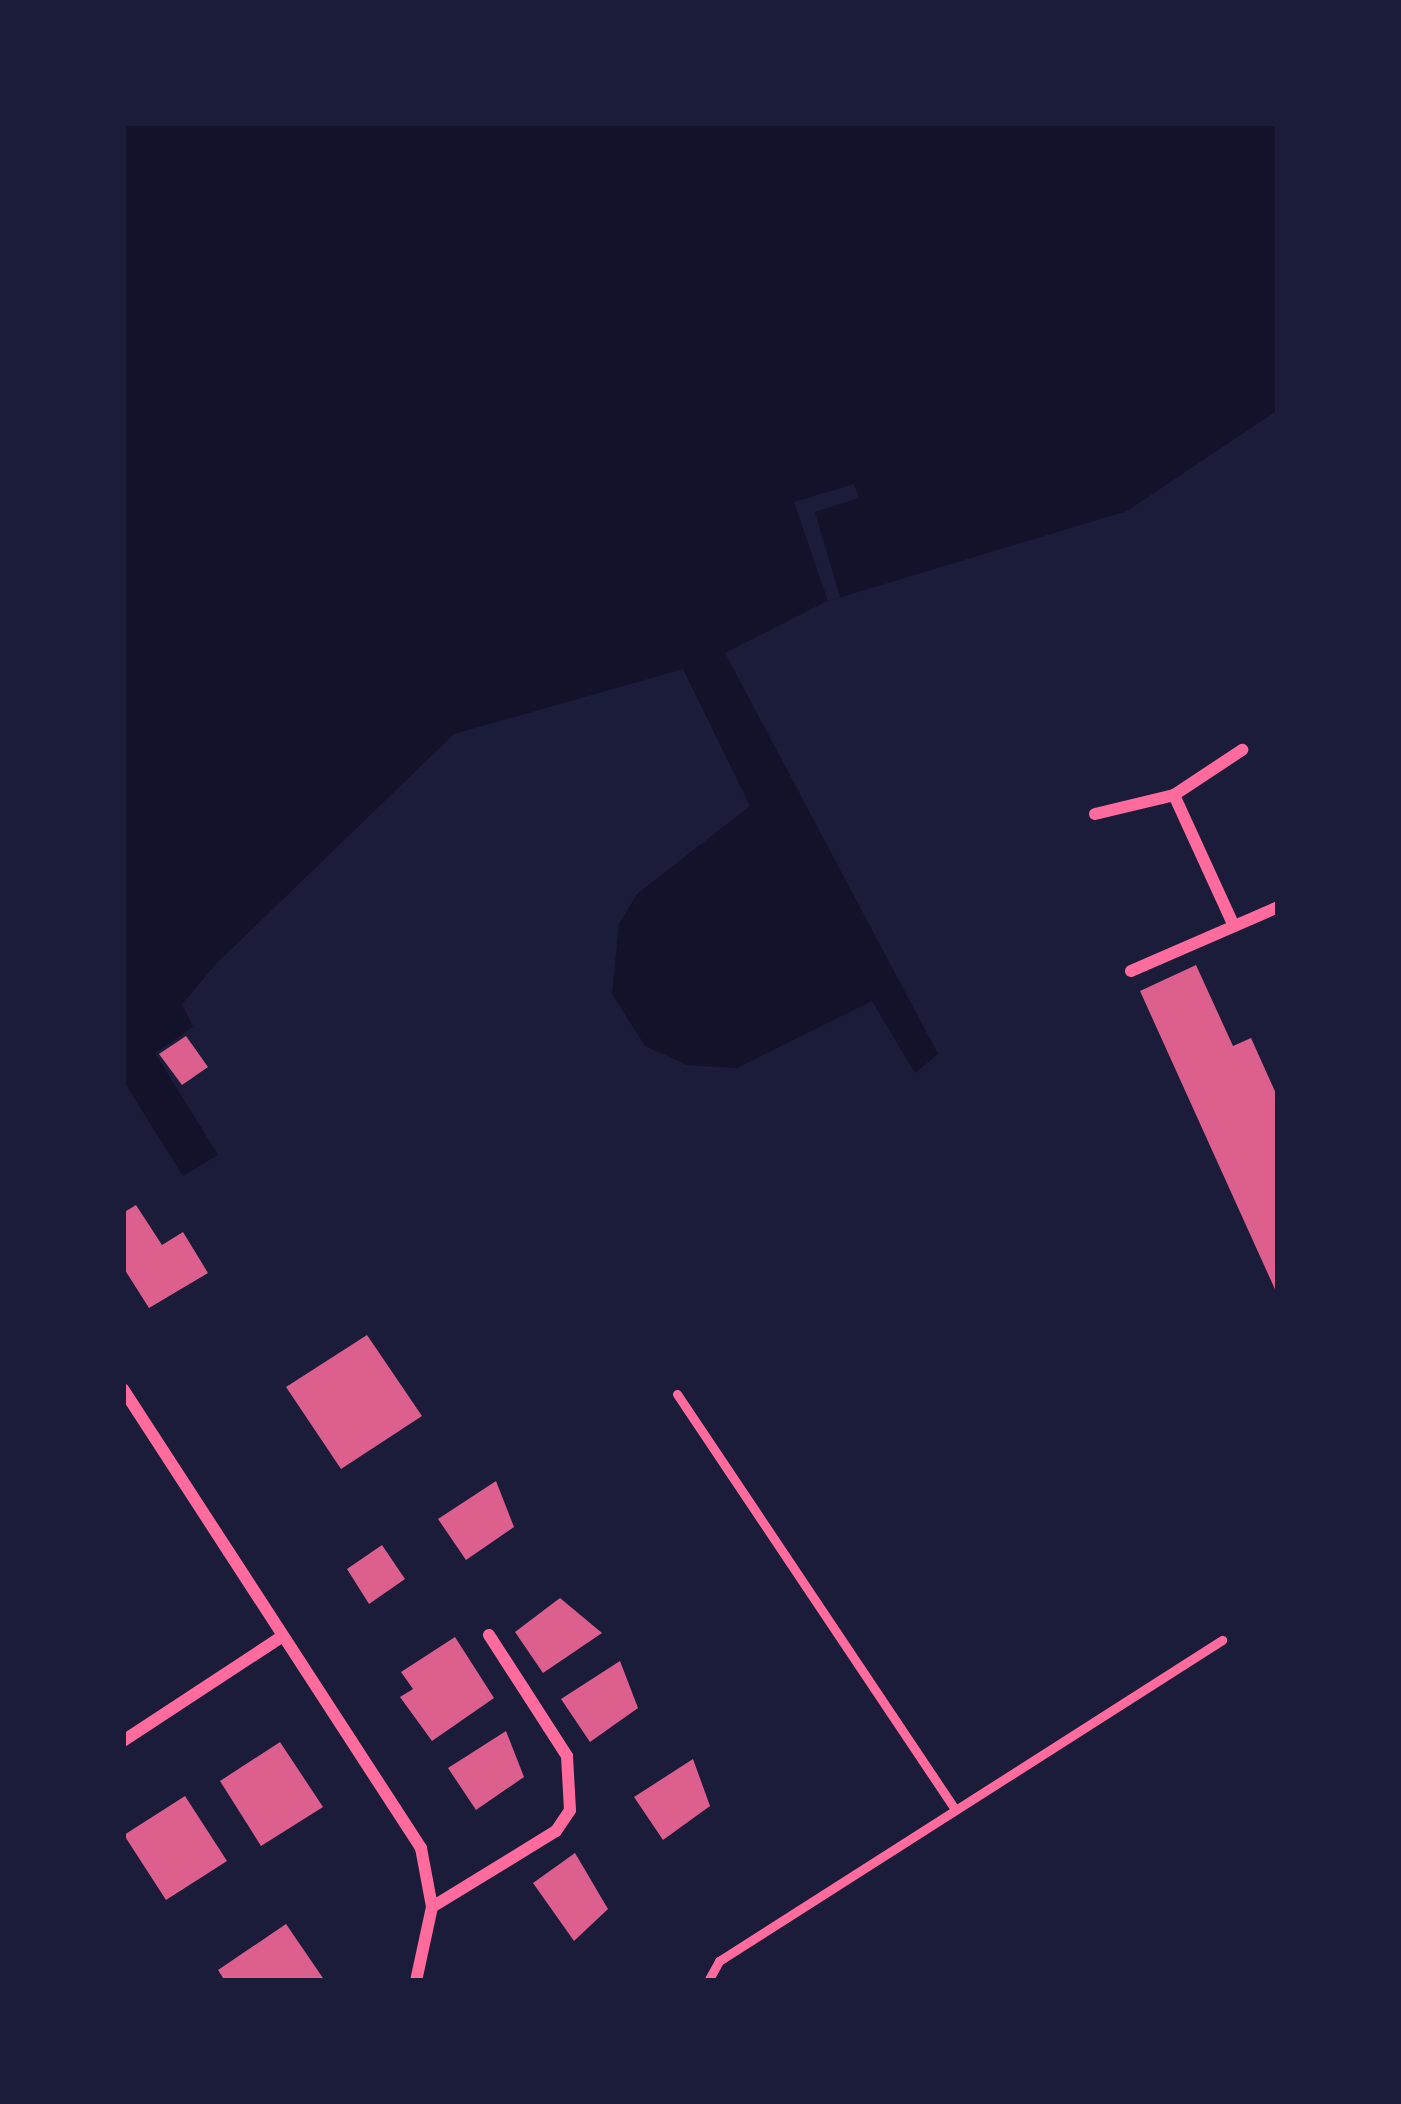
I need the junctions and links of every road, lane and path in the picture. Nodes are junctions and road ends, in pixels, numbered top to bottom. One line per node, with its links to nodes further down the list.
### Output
1 (1242, 750): 2 (street)
2 (1174, 795): 3 (street); 5 (street)
3 (1095, 814)
4 (1278, 907): 5 (street)
5 (1234, 926): 6 (street)
6 (1131, 970)
7 (123, 1389): 10 (street)
8 (677, 1394): 13 (lane)
9 (489, 1635): 14 (street)
10 (284, 1636): 12 (street); 14 (street)
11 (1222, 1640): 13 (lane)
12 (123, 1741)
13 (955, 1809): 16 (lane)
14 (431, 1907): 15 (street)
15 (416, 1981)
16 (708, 1981)

